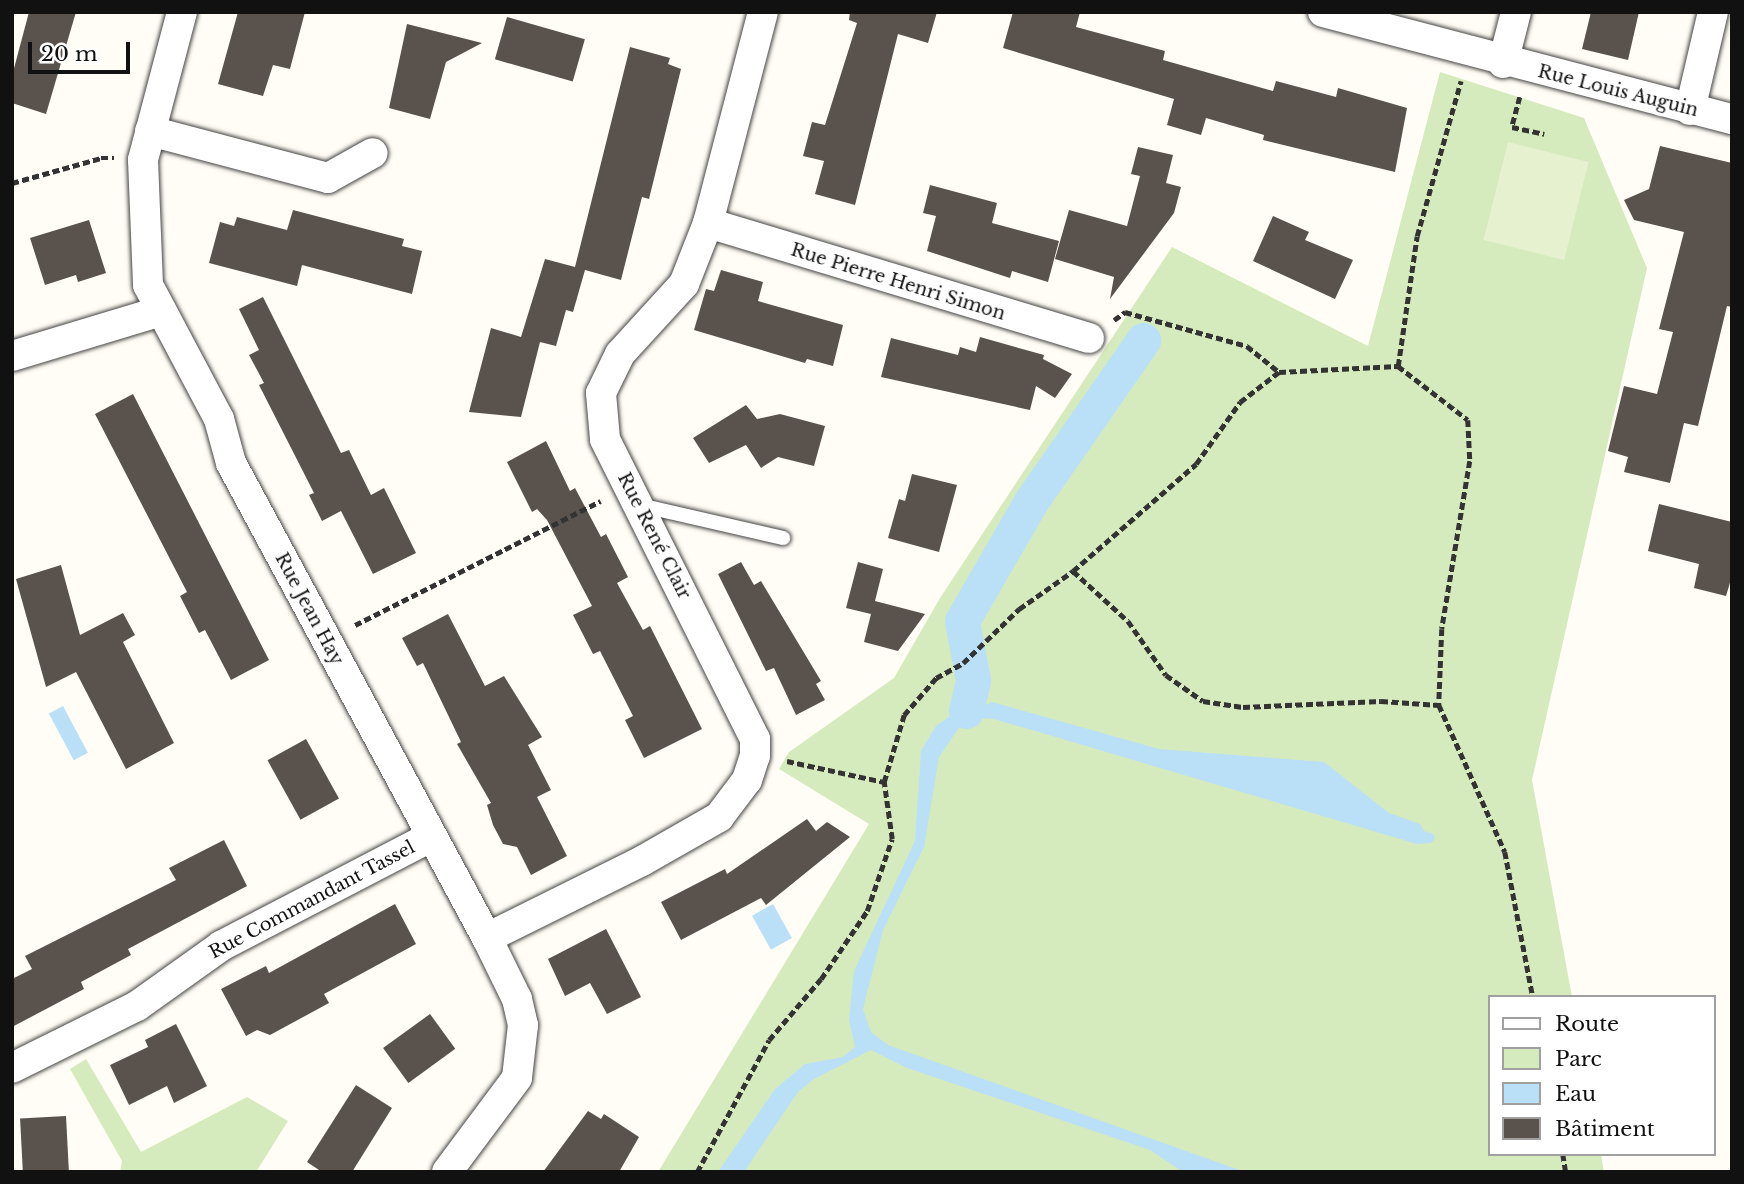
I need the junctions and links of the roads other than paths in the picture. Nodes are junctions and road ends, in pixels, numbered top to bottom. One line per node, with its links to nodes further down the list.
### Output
1 (182, 12): 9 (street, Rue Jean Hay)
2 (764, 12): 11 (street, Rue René Clair)
3 (1323, 12): 6 (street, Rue Louis Auguin)
4 (1516, 12): 6 (street)
5 (1713, 12): 7 (street)
6 (1515, 66): 7 (street, Rue Louis Auguin)
7 (1690, 110): 8 (street, Rue Louis Auguin)
8 (1732, 119)
9 (150, 131): 10 (street); 12 (street, Rue Jean Hay)
10 (373, 153)
11 (708, 223): 13 (street, Rue Pierre Henri Simon); 15 (street, Rue René Clair)
12 (161, 312): 14 (street); 17 (street, Rue Jean Hay)
13 (1090, 338)
14 (12, 356)
15 (633, 496): 16 (lane); 18 (street, Rue René Clair)
16 (783, 538)
17 (430, 837): 18 (street, Rue Jean Hay); 19 (street, Rue Commandant Tassel)
18 (487, 938): 20 (street, Rue Jean Hay)
19 (12, 1068)
20 (447, 1172)

